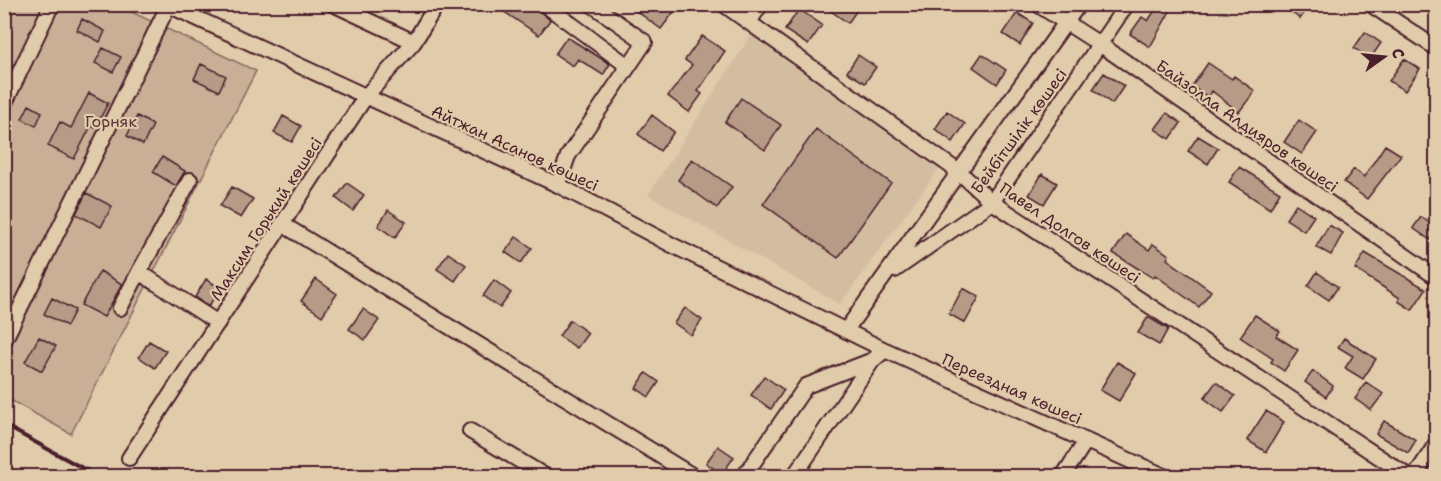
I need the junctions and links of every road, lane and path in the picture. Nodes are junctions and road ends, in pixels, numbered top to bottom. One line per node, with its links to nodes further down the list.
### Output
1 (52, 4): 20 (street)
2 (333, 4): 15 (street)
3 (437, 4): 15 (street, Максим Горький көшесі)
4 (544, 4): 18 (street)
5 (591, 4): 18 (street)
6 (723, 4): 13 (street, Павел Долгов көшесі)
7 (761, 4): 13 (street)
8 (1037, 4): 14 (street, Байзолла Алдияров көшесі)
9 (1079, 4): 14 (street, Бейбітшілік көшесі)
10 (1127, 4): 16 (street, Бейбітшілік көшесі)
11 (1370, 4): 17 (street)
12 (167, 5): 19 (street, Айтжан Асанов көшесі); 32 (street)
13 (749, 22): 21 (street, Павел Долгов көшесі)
14 (1065, 25): 16 (street, Байзолла Алдияров көшесі); 21 (street, Бейбітшілік көшесі)
15 (414, 42): 19 (street, Максим Горький көшесі)
16 (1101, 45): 24 (street, Бейбітшілік көшесі); 28 (street, Байзолла Алдияров көшесі)
17 (1437, 48)
18 (628, 66): 23 (street)
19 (366, 96): 23 (street, Айтжан Асанов көшесі); 25 (street, Максим Горький көшесі)
20 (4, 105)
21 (959, 172): 24 (street, Павел Долгов көшесі); 27 (street, Бейбітшілік көшесі)
22 (190, 180): 26 (street)
23 (558, 185): 31 (street, Айтжан Асанов көшесі)
24 (992, 202): 27 (street, Бейбітшілік көшесі); 45 (street, Павел Долгов көшесі)
25 (282, 224): 30 (street, Максим Горький көшесі); 40 (street)
26 (139, 273): 29 (street); 30 (street)
27 (887, 276): 31 (street, Бейбітшілік көшесі)
28 (1437, 277)
29 (120, 309)
30 (218, 323): 38 (street, Максим Горький көшесі)
31 (846, 330): 33 (street, Переездная көшесі)
32 (4, 341)
33 (885, 350): 34 (street); 36 (street, Переездная көшесі)
34 (873, 360): 41 (street); 42 (street)
35 (470, 431): 39 (street)
36 (1086, 441): 43 (street); 44 (street, Переездная көшесі)
37 (1437, 444): 46 (street)
38 (129, 458)
39 (545, 477)
40 (693, 477)
41 (744, 477)
42 (794, 477)
43 (1063, 477)
44 (1164, 477)
45 (1408, 477)
46 (1415, 477)

